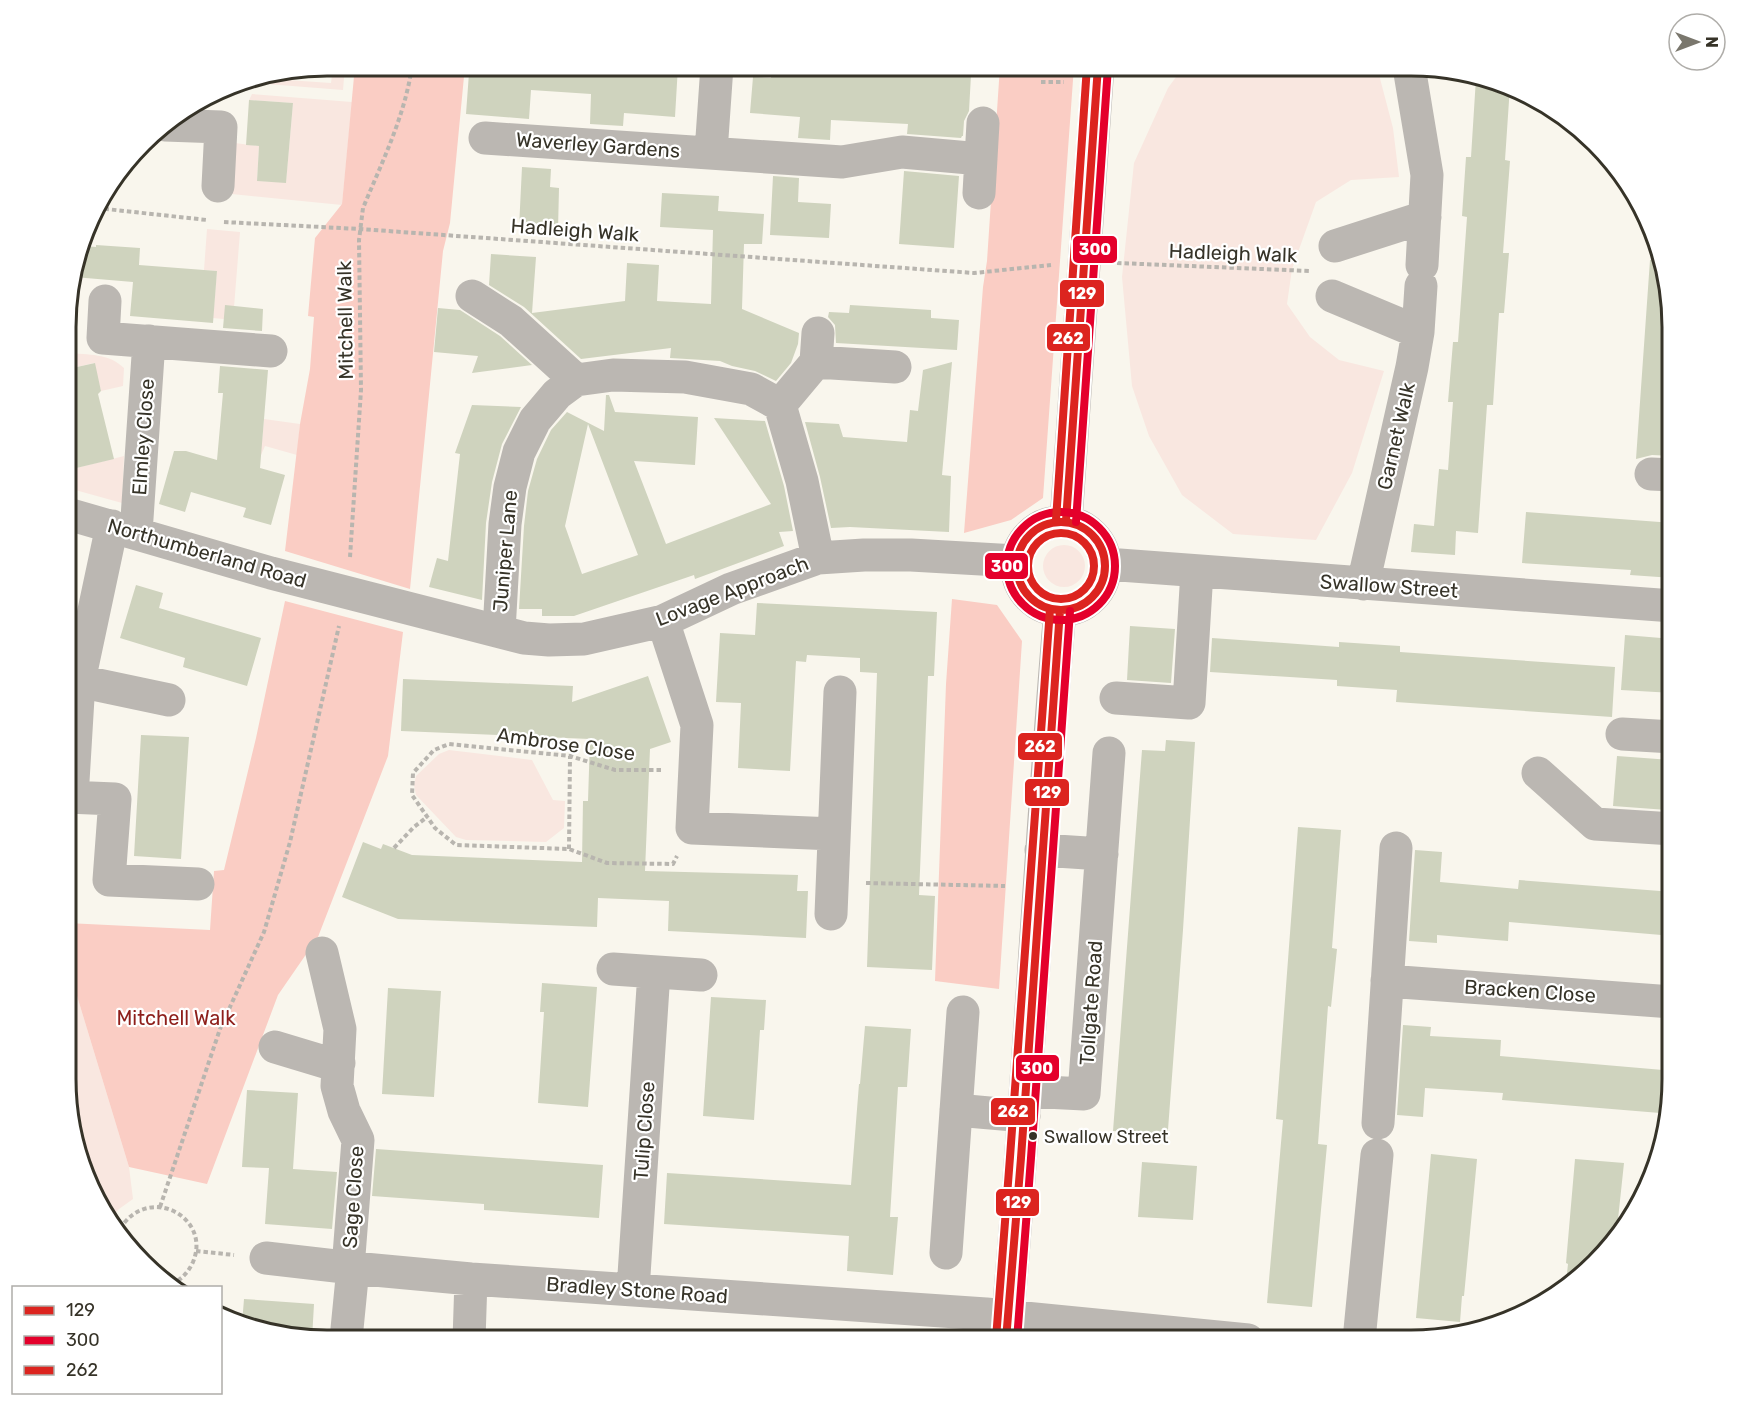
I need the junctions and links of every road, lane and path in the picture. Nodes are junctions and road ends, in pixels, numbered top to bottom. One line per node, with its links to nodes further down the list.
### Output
1 (410, 76): 16 (path, Mitchell Walk)
2 (716, 76): 10 (street)
3 (1097, 76): 31 (street)
4 (1410, 76): 15 (street, Garnet Walk)
5 (1041, 81): 6 (path)
6 (1065, 81)
7 (983, 123): 11 (street)
8 (178, 126): 12 (street)
9 (485, 138): 10 (street, Waverley Gardens)
10 (711, 152): 11 (street, Waverley Gardens)
11 (981, 159): 13 (street)
12 (219, 186)
13 (979, 193)
14 (106, 209): 16 (path, Hadleigh Walk)
15 (1425, 217): 17 (street); 24 (street, Garnet Walk)
16 (360, 229): 19 (path, Hadleigh Walk); 38 (path, Mitchell Walk)
17 (1335, 246)
18 (1116, 263): 20 (path, Hadleigh Walk)
19 (1052, 265)
20 (1311, 271)
21 (472, 296): 28 (street)
22 (1332, 296): 24 (street)
23 (105, 301): 25 (street)
24 (1418, 332): 37 (street, Garnet Walk)
25 (150, 341): 26 (street); 32 (street, Elmley Close)
26 (271, 351)
27 (895, 367): 29 (street)
28 (576, 380): 29 (street); 42 (street, Juniper Lane)
29 (780, 405): 33 (street)
30 (76, 516): 32 (street, Northumberland Road)
31 (1066, 521): 34 (street); 35 (street)
32 (124, 529): 38 (street, Northumberland Road); 43 (street, Elmley Close)
33 (818, 558): 34 (street, Lovage Approach); 41 (street, Lovage Approach)
34 (1016, 561): 40 (street)
35 (1106, 564): 36 (street, Swallow Street); 40 (street)
36 (1197, 571): 37 (street, Swallow Street); 46 (street)
37 (1363, 584): 39 (street, Swallow Street)
38 (345, 592): 42 (street, Lovage Approach); 81 (path, Mitchell Walk)
39 (1662, 605)
40 (1060, 610): 62 (street)
41 (663, 621): 42 (street, Lovage Approach); 58 (street)
42 (499, 631)
43 (78, 643): 44 (street, Elmley Close)
44 (79, 681): 47 (street); 48 (street, Elmley Close)
45 (840, 692): 58 (street)
46 (1116, 698)
47 (169, 700)
48 (76, 716)
49 (1622, 734): 50 (street)
50 (1662, 736)
51 (1109, 753): 63 (street, Tollgate Road)
52 (570, 756): 53 (path, Ambrose Close); 56 (path, Ambrose Close); 61 (path)
53 (662, 770)
54 (1538, 772): 57 (street)
55 (76, 797): 65 (street)
56 (427, 817): 59 (path); 61 (path, Ambrose Close)
57 (1662, 828)
58 (834, 834): 67 (street)
59 (394, 848)
60 (1396, 848): 72 (street)
61 (569, 849): 64 (path, Ambrose Close)
62 (1041, 850): 63 (street); 77 (street)
63 (1102, 854): 77 (street, Tollgate Road)
64 (673, 864)
65 (198, 884)
66 (1013, 886): 67 (path)
67 (831, 898)
68 (322, 953): 76 (street, Sage Close)
69 (613, 969): 70 (street)
70 (654, 972): 71 (street); 88 (street, Tulip Close)
71 (701, 975)
72 (1387, 981): 73 (street, Bracken Close); 79 (street)
73 (1662, 1001)
74 (963, 1012): 78 (street)
75 (275, 1047): 76 (street)
76 (339, 1063): 85 (street, Sage Close)
77 (1025, 1103): 78 (street); 89 (street)
78 (956, 1110): 83 (street)
79 (1378, 1123)
80 (1377, 1155): 93 (street)
81 (160, 1207): 82 (path); 87 (path)
82 (123, 1224)
83 (946, 1253)
84 (266, 1258): 85 (street, Bradley Stone Road)
85 (350, 1268): 86 (street, Bradley Stone Road); 90 (street, Sage Close)
86 (471, 1279): 88 (street, Bradley Stone Road); 91 (street)
87 (178, 1280)
88 (633, 1290): 89 (street, Bradley Stone Road)
89 (1007, 1329): 92 (street, Bradley Stone Road)
90 (347, 1330)
91 (469, 1330)
92 (1030, 1330)
93 (1360, 1330)

